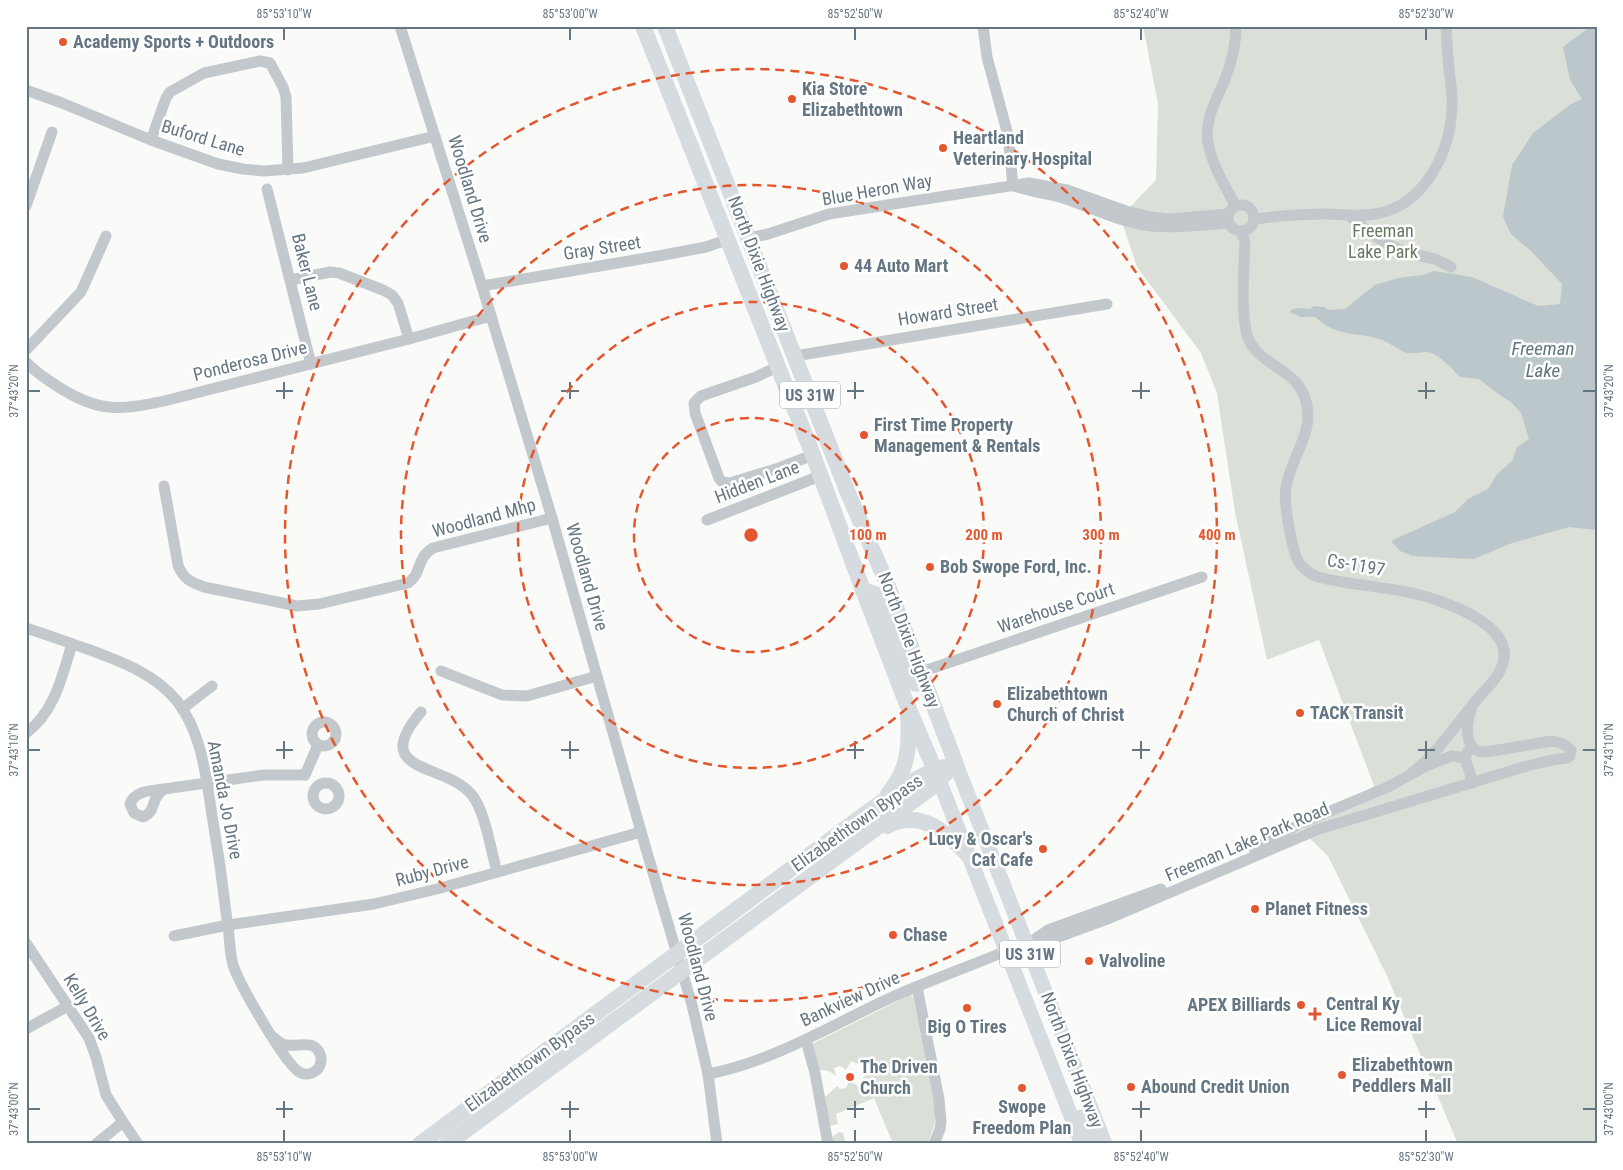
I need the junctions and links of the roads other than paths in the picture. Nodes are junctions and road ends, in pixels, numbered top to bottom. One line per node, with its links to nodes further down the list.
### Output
1 (400, 26): 10 (street, Woodland Drive)
2 (643, 26): 22 (highway, North Dixie Highway / US 31W)
3 (654, 26): 21 (highway)
4 (983, 26): 13 (street)
5 (1236, 26): 16 (street)
6 (1446, 26): 17 (street)
7 (666, 29): 21 (highway, North Dixie Highway / US 31W)
8 (26, 90): 11 (street, Buford Lane)
9 (52, 132): 15 (street)
10 (435, 136): 12 (street, Buford Lane); 25 (street, Woodland Drive)
11 (150, 140): 12 (street, Buford Lane); 12 (street)
12 (288, 170)
13 (1014, 186): 16 (street, Blue Heron Way); 21 (street, Blue Heron Way)
14 (267, 189): 24 (street, Baker Lane)
15 (26, 206)
16 (1231, 215): 18 (street); 19 (street)
17 (1348, 215): 18 (street); 23 (street)
18 (1254, 219): 19 (street)
19 (1241, 231): 51 (street, Cs-1197)
20 (106, 236): 29 (street)
21 (749, 238): 30 (highway, North Dixie Highway / US 31W)
22 (726, 240): 25 (street, Gray Street); 33 (highway, North Dixie Highway / US 31W); 36 (highway)
23 (1451, 267)
24 (291, 280): 28 (street); 32 (street, Baker Lane)
25 (482, 286): 27 (street, Woodland Drive)
26 (1107, 304): 30 (street, Howard Street)
27 (491, 316): 28 (street, Ponderosa Drive); 39 (street, Woodland Drive)
28 (409, 339): 32 (street, Ponderosa Drive)
29 (26, 350)
30 (795, 356): 36 (highway, North Dixie Highway / US 31W)
31 (26, 362): 32 (street, Ponderosa Drive)
32 (312, 364)
33 (777, 367): 34 (highway, North Dixie Highway / US 31W); 35 (street)
34 (800, 423): 35 (highway, North Dixie Highway / US 31W); 41 (highway)
35 (813, 455): 37 (highway, North Dixie Highway / US 31W)
36 (837, 464): 41 (highway, North Dixie Highway / US 31W)
37 (820, 476): 40 (street, Hidden Lane); 43 (highway, North Dixie Highway / US 31W)
38 (164, 486): 39 (street, Woodland Mhp)
39 (552, 518): 48 (street, Woodland Drive)
40 (707, 520)
41 (874, 552): 47 (highway, North Dixie Highway / US 31W)
42 (1202, 577): 47 (street, Warehouse Court)
43 (863, 590): 50 (highway, North Dixie Highway / US 31W); 52 (highway)
44 (26, 628): 45 (street, Amanda Jo Drive)
45 (72, 644): 53 (street, Amanda Jo Drive); 55 (street)
46 (440, 671): 48 (street)
47 (922, 672): 52 (highway, North Dixie Highway / US 31W)
48 (597, 676): 68 (street, Woodland Drive)
49 (212, 686): 53 (street)
50 (906, 702): 62 (highway, US 31W); 67 (highway)
51 (1473, 703): 57 (street); 60 (street, Cs-1197)
52 (935, 706): 59 (highway, North Dixie Highway / US 31W)
53 (182, 709): 63 (street, Amanda Jo Drive)
54 (421, 712): 71 (street)
55 (26, 733)
56 (318, 745): 61 (street)
57 (1470, 746): 58 (street); 64 (street, Freeman Lake Park Road)
58 (1465, 758): 60 (street); 64 (street)
59 (956, 764): 62 (highway, Elizabethtown Bypass); 74 (main road, North Dixie Highway / US 31W)
60 (1410, 774): 74 (street, Freeman Lake Park Road)
61 (305, 775): 63 (street); 65 (street)
62 (937, 775): 67 (highway, Elizabethtown Bypass); 69 (highway, Elizabethtown Bypass); 70 (main road, North Dixie Highway / US 31W)
63 (207, 782): 66 (street); 72 (street, Amanda Jo Drive)
64 (1473, 783): 74 (street, Freeman Lake Park Road)
65 (317, 788)
66 (164, 789)
67 (861, 817): 88 (highway, Elizabethtown Bypass)
68 (641, 832): 71 (street, Ruby Drive); 84 (street, Woodland Drive)
69 (862, 838): 70 (highway); 89 (highway, Elizabethtown Bypass)
70 (969, 857): 74 (main road); 76 (main road, North Dixie Highway / US 31W)
71 (497, 872): 72 (street, Ruby Drive)
72 (228, 925): 73 (street, Ruby Drive); 81 (street, Amanda Jo Drive)
73 (174, 936)
74 (1032, 940): 83 (main road, North Dixie Highway / US 31W)
75 (26, 943): 78 (street, Kelly Drive)
76 (1006, 950): 77 (street, Bankview Drive); 79 (main road, North Dixie Highway / US 31W); 83 (main road)
77 (917, 987): 82 (street, Bankview Drive); 92 (street)
78 (68, 1006): 80 (street); 85 (street, Kelly Drive)
79 (1037, 1028): 93 (main road, North Dixie Highway / US 31W); 94 (main road)
80 (26, 1029)
81 (273, 1038)
82 (806, 1040): 84 (street, Bankview Drive); 91 (street)
83 (1066, 1045): 95 (main road, North Dixie Highway / US 31W)
84 (708, 1074): 90 (street, Woodland Drive)
85 (122, 1122): 86 (street); 87 (street, Kelly Drive)
86 (96, 1144)
87 (138, 1144)
88 (420, 1144)
89 (447, 1144)
90 (717, 1144)
91 (828, 1144)
92 (934, 1144)
93 (1082, 1144)
94 (1095, 1144)
95 (1105, 1144)

